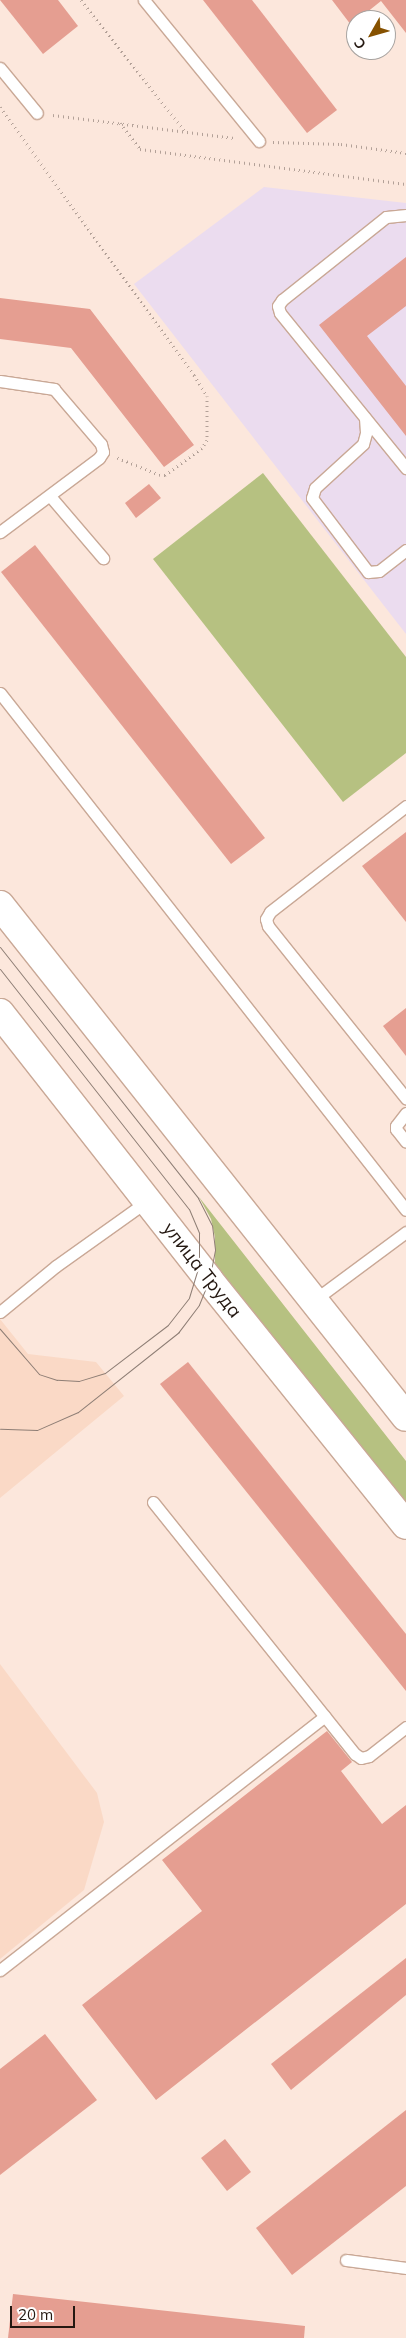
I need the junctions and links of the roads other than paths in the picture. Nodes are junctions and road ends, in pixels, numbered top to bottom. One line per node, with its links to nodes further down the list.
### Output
1 (144, 0): 4 (lane)
2 (0, 68): 3 (lane)
3 (37, 113)
4 (259, 141)
5 (406, 215): 7 (lane)
6 (0, 381): 9 (lane)
7 (364, 418): 8 (lane); 11 (lane)
8 (406, 468)
9 (50, 496): 10 (lane); 12 (lane)
10 (0, 532)
11 (406, 550)
12 (103, 558)
13 (0, 693): 21 (lane)
14 (406, 806): 17 (lane)
15 (0, 905): 23 (main road)
16 (0, 1013): 20 (main road, улица Труда)
17 (406, 1098)
18 (406, 1113): 19 (lane)
19 (406, 1142)
20 (148, 1201): 24 (lane); 27 (main road, улица Труда)
21 (406, 1210)
22 (406, 1232): 23 (lane)
23 (313, 1301): 25 (main road)
24 (0, 1312)
25 (406, 1417)
26 (153, 1502): 28 (lane)
27 (406, 1525)
28 (324, 1716): 29 (lane); 30 (lane)
29 (406, 1727)
30 (0, 1970)
31 (346, 2260): 32 (lane)
32 (406, 2268)

